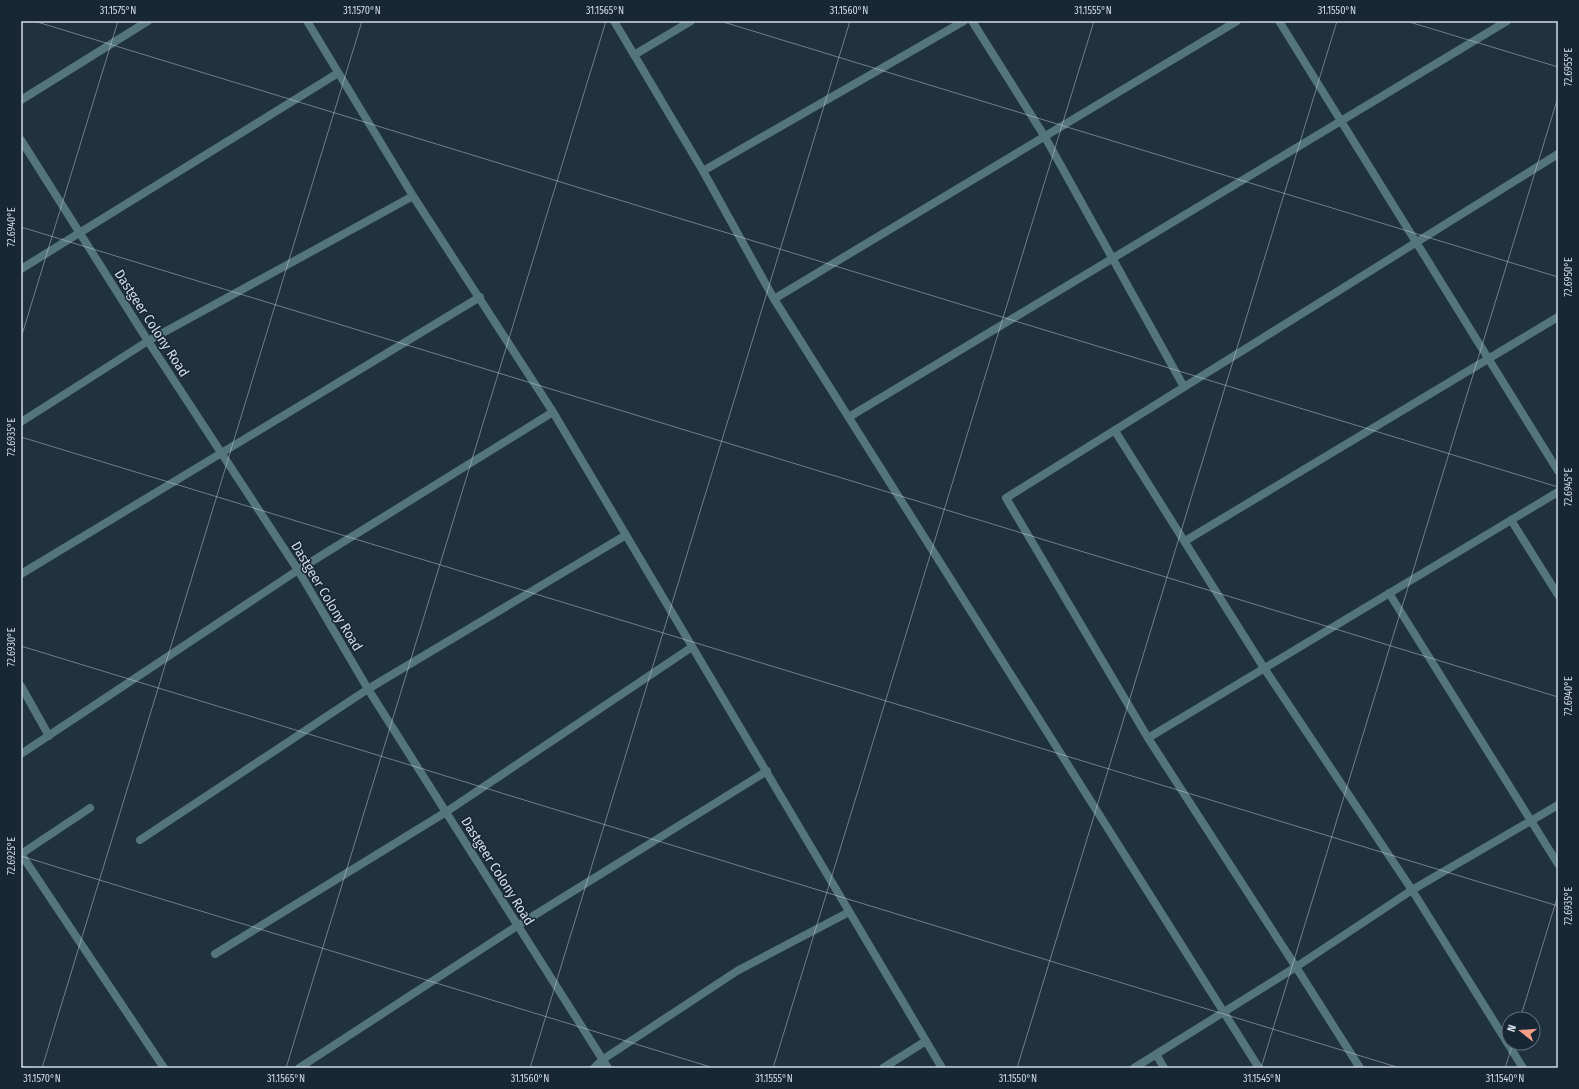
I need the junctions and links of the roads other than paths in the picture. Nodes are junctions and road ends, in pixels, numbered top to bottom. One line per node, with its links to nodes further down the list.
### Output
1 (148, 21): 12 (street)
2 (307, 21): 11 (street)
3 (614, 21): 10 (street)
4 (691, 21): 10 (street)
5 (964, 21): 17 (street)
6 (972, 21): 14 (street)
7 (1237, 21): 14 (street)
8 (1279, 21): 13 (street)
9 (1507, 21): 13 (street)
10 (634, 55): 17 (street)
11 (338, 72): 18 (street); 19 (street)
12 (21, 100)
13 (1341, 121): 20 (street); 21 (street)
14 (1044, 137): 21 (street); 24 (street)
15 (21, 140): 19 (street, Dastgeer Colony Road)
16 (1558, 154): 20 (street)
17 (703, 171): 24 (street)
18 (413, 196): 23 (street); 26 (street)
19 (79, 233): 22 (street); 26 (street, Dastgeer Colony Road)
20 (1416, 243): 27 (street); 28 (street)
21 (1113, 258): 28 (street); 30 (street)
22 (21, 269)
23 (480, 297): 29 (street); 33 (street)
24 (774, 299): 30 (street)
25 (1558, 317): 27 (street)
26 (148, 341): 31 (street); 33 (street, Dastgeer Colony Road)
27 (1488, 359): 34 (street); 38 (street)
28 (1184, 387): 32 (street)
29 (553, 412): 37 (street); 39 (street)
30 (849, 417): 63 (street)
31 (21, 422)
32 (1115, 431): 38 (street); 48 (street)
33 (221, 453): 39 (street, Dastgeer Colony Road); 40 (street)
34 (1558, 471)
35 (1558, 492): 36 (street)
36 (1511, 520): 41 (street); 42 (street)
37 (626, 535): 43 (street); 46 (street)
38 (1185, 541): 44 (street)
39 (298, 570): 46 (street, Dastgeer Colony Road); 47 (street)
40 (21, 574)
41 (1389, 593): 44 (street); 54 (street)
42 (1558, 595)
43 (692, 647): 50 (street); 53 (street)
44 (1264, 668): 48 (street); 58 (street)
45 (21, 686): 47 (street)
46 (368, 690): 53 (street, Dastgeer Colony Road); 55 (street)
47 (49, 736): 49 (street)
48 (1148, 738): 62 (street)
49 (21, 754)
50 (767, 771): 59 (street); 60 (street)
51 (1558, 805): 54 (street)
52 (90, 808): 56 (street)
53 (446, 812): 60 (street, Dastgeer Colony Road); 61 (street)
54 (1531, 820): 57 (street); 58 (street)
55 (140, 840)
56 (21, 854): 67 (street)
57 (1558, 864)
58 (1412, 890): 62 (street); 77 (street)
59 (849, 912): 64 (street); 66 (street)
60 (518, 926): 66 (street, Dastgeer Colony Road); 68 (street)
61 (215, 954)
62 (1296, 967): 63 (street); 76 (street)
63 (1224, 1012): 65 (street); 75 (street)
64 (926, 1041): 71 (street); 72 (street)
65 (1156, 1054): 73 (street); 74 (street)
66 (602, 1060): 69 (street); 70 (street, Dastgeer Colony Road)
67 (164, 1068)
68 (299, 1068)
69 (594, 1068)
70 (608, 1068)
71 (883, 1068)
72 (942, 1068)
73 (1134, 1068)
74 (1164, 1068)
75 (1259, 1068)
76 (1360, 1068)
77 (1523, 1068)

